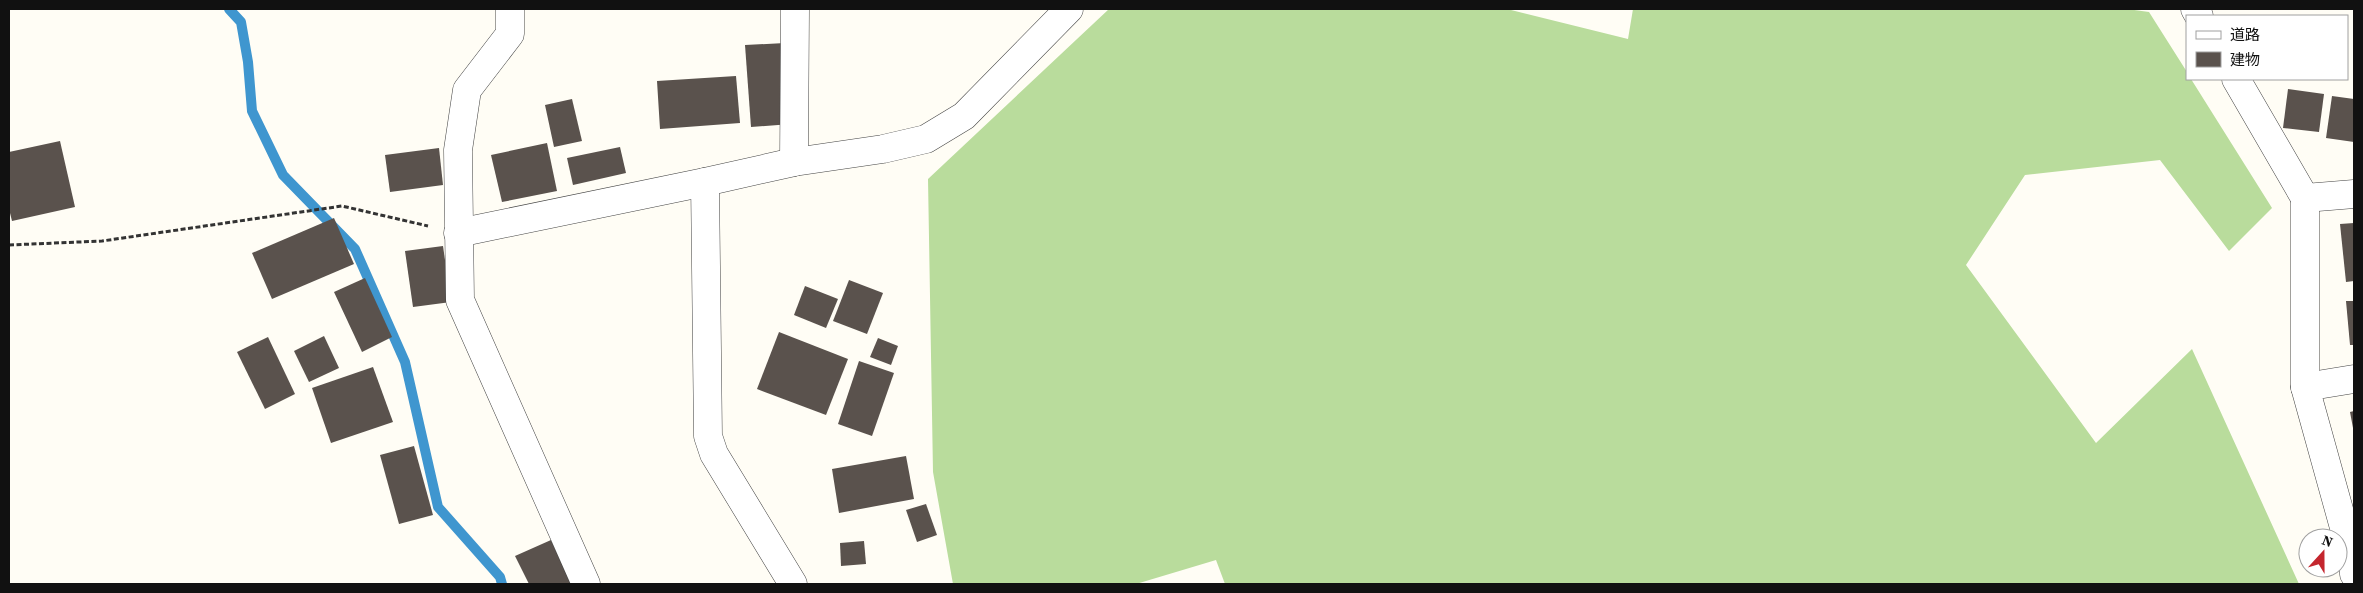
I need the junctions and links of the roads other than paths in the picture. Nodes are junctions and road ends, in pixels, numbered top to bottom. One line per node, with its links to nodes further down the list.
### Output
1 (510, 9): 9 (street)
2 (796, 9): 5 (street)
3 (1069, 9): 5 (street)
4 (2237, 80): 8 (street)
5 (794, 162): 6 (street)
6 (705, 182): 9 (street); 14 (street)
7 (2354, 194): 8 (street)
8 (2305, 198): 11 (street)
9 (458, 233): 13 (street)
10 (2354, 379): 11 (street)
11 (2305, 387): 12 (street)
12 (2354, 565)
13 (586, 584)
14 (793, 584)

